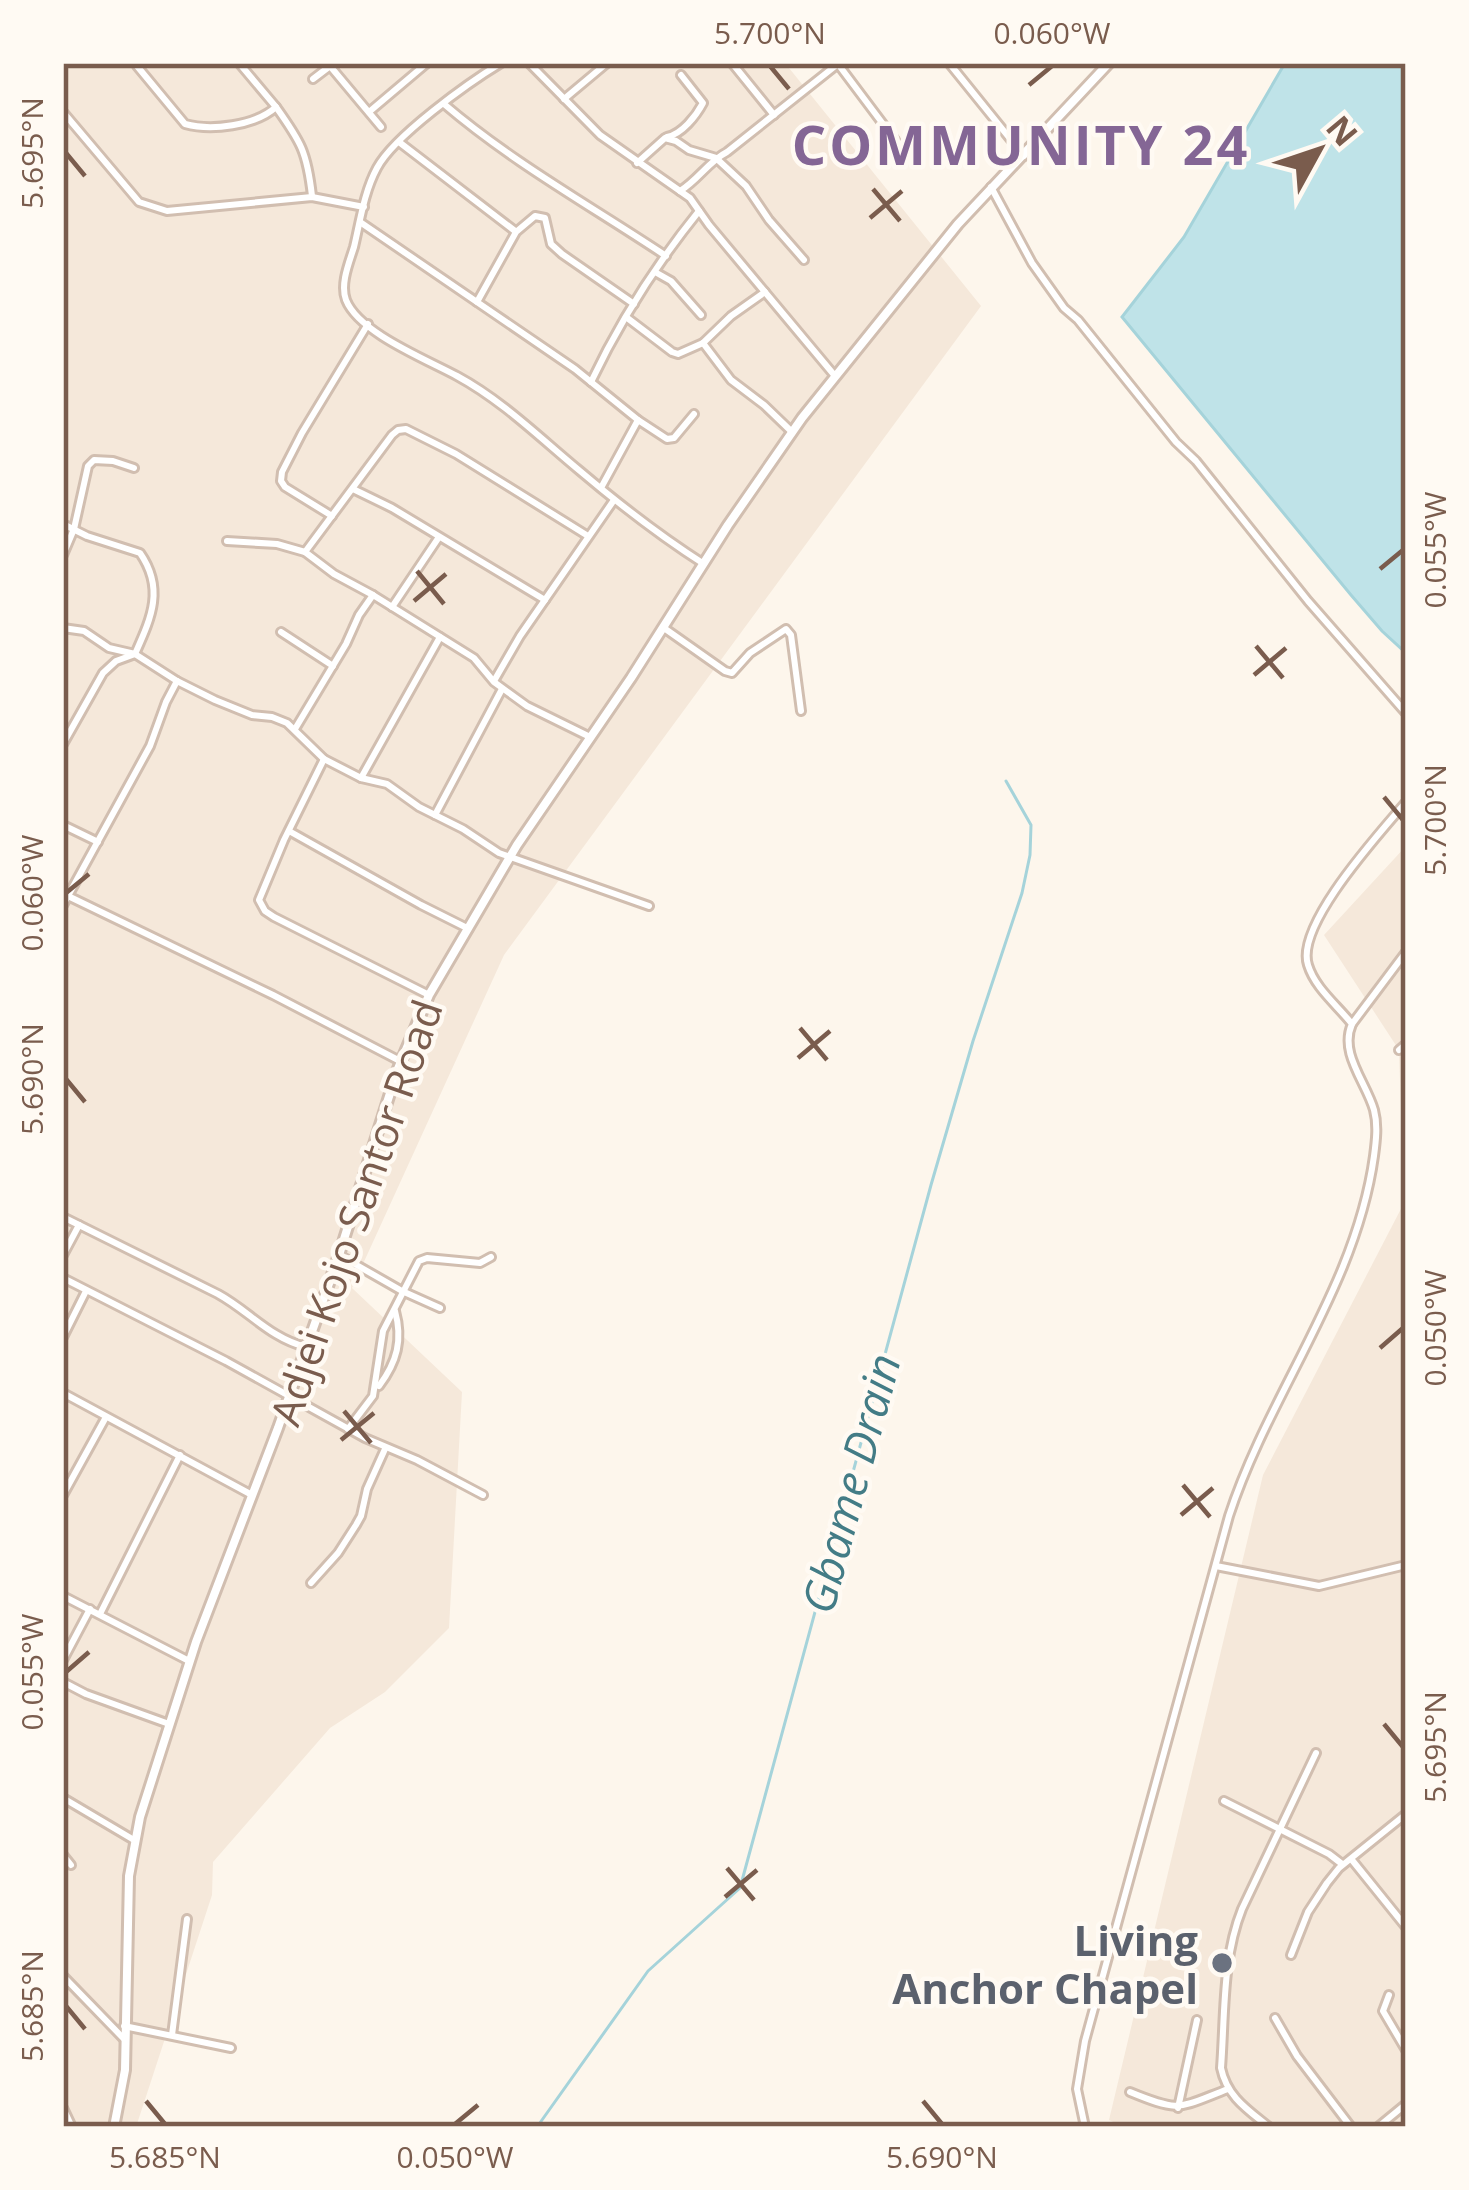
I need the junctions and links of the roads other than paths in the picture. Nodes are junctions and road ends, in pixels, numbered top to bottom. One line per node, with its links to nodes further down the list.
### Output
1 (239, 63): 16 (street)
2 (427, 63): 18 (street)
3 (501, 63): 15 (street)
4 (530, 63): 14 (street)
5 (607, 63): 14 (street)
6 (732, 63): 19 (street)
7 (949, 63): 24 (street)
8 (1109, 63): 24 (street, Adjei Kojo Santor Road)
9 (137, 64): 16 (street)
10 (332, 64): 13 (street); 18 (street)
11 (838, 64): 19 (street); 22 (street)
12 (681, 75): 21 (street)
13 (313, 79)
14 (563, 100): 26 (street)
15 (444, 104): 23 (street); 34 (street)
16 (276, 106): 29 (street)
17 (63, 112): 29 (street)
18 (369, 112): 20 (street)
19 (774, 116): 25 (street)
20 (381, 127)
21 (665, 138): 25 (street); 26 (street)
22 (895, 140)
23 (399, 142): 30 (street); 33 (street)
24 (1024, 156): 27 (street, Adjei Kojo Santor Road)
25 (716, 158): 28 (street); 35 (street)
26 (637, 163): 28 (street)
27 (992, 187): 44 (street, Adjei Kojo Santor Road); 76 (street)
28 (680, 191): 31 (street)
29 (312, 197): 30 (street)
30 (364, 207): 32 (street)
31 (699, 211): 34 (street); 37 (street)
32 (360, 221): 38 (street); 42 (street)
33 (516, 232): 38 (street); 39 (street)
34 (666, 256): 36 (street)
35 (804, 260)
36 (655, 272): 39 (street); 40 (street)
37 (765, 292): 43 (street); 44 (street)
38 (477, 302): 45 (street)
39 (634, 304): 41 (street)
40 (701, 314)
41 (626, 316): 43 (street); 45 (street)
42 (368, 324): 50 (street); 53 (street)
43 (704, 343): 48 (street)
44 (836, 377): 48 (street, Adjei Kojo Santor Road)
45 (591, 382): 47 (street)
46 (694, 414): 47 (street)
47 (638, 420): 50 (street)
48 (792, 432): 61 (street, Adjei Kojo Santor Road)
49 (134, 467): 55 (street)
50 (602, 487): 52 (street)
51 (353, 489): 53 (street); 56 (street); 57 (street)
52 (614, 500): 56 (street); 61 (street)
53 (332, 516): 59 (street)
54 (63, 524): 55 (street)
55 (74, 529): 60 (street); 69 (street)
56 (588, 536): 63 (street)
57 (439, 537): 63 (street); 64 (street)
58 (227, 542): 59 (street)
59 (305, 552): 62 (street)
60 (63, 556)
61 (704, 564): 66 (street, Adjei Kojo Santor Road)
62 (373, 595): 64 (street); 70 (street)
63 (545, 600): 72 (street)
64 (392, 607): 68 (street)
65 (63, 628): 69 (street)
66 (664, 628): 74 (street); 79 (street, Adjei Kojo Santor Road)
67 (281, 632): 70 (street)
68 (440, 637): 72 (street); 82 (street)
69 (135, 654): 71 (street); 77 (street)
70 (334, 666): 78 (street)
71 (177, 682): 78 (street); 87 (street)
72 (494, 682): 73 (street)
73 (502, 688): 79 (street); 84 (street)
74 (801, 711)
75 (63, 712): 77 (street)
76 (1406, 712)
77 (79, 716): 80 (street)
78 (295, 729): 81 (street)
79 (590, 737): 88 (street, Adjei Kojo Santor Road)
80 (63, 744)
81 (324, 759): 82 (street); 86 (street)
82 (361, 778): 84 (street)
83 (1406, 802): 95 (street)
84 (435, 815): 88 (street)
85 (63, 825): 87 (street)
86 (289, 831): 92 (street); 94 (street)
87 (98, 842): 89 (street)
88 (510, 857): 91 (street); 92 (street, Adjei Kojo Santor Road)
89 (68, 896): 90 (street); 96 (street)
90 (63, 905)
91 (649, 906)
92 (467, 928): 94 (street, Adjei Kojo Santor Road)
93 (1406, 952): 95 (street)
94 (429, 995): 96 (street, Adjei Kojo Santor Road)
95 (1352, 1024): 120 (street)
96 (400, 1061): 100 (street, Adjei Kojo Santor Road)
97 (63, 1217): 98 (street)
98 (79, 1225): 99 (street); 108 (street)
99 (63, 1255)
100 (339, 1255): 104 (street); 108 (street, Adjei Kojo Santor Road)
101 (491, 1256): 104 (street)
102 (63, 1278): 103 (street)
103 (86, 1291): 107 (street); 111 (street)
104 (402, 1291): 105 (street); 106 (street)
105 (440, 1308)
106 (395, 1311): 109 (street); 109 (street)
107 (63, 1337)
108 (306, 1347): 111 (street, Adjei Kojo Santor Road)
109 (376, 1389): 113 (street)
110 (63, 1393): 112 (street)
111 (290, 1396): 113 (street); 117 (street, Adjei Kojo Santor Road)
112 (106, 1417): 115 (street); 116 (street)
113 (348, 1429): 114 (street)
114 (385, 1448): 118 (street); 121 (street)
115 (180, 1455): 117 (street); 124 (street)
116 (63, 1495)
117 (252, 1496): 126 (street, Adjei Kojo Santor Road)
118 (483, 1496)
119 (1406, 1565): 120 (street)
120 (1215, 1566): 158 (street)
121 (311, 1582)
122 (63, 1596): 123 (street)
123 (90, 1609): 124 (street); 125 (street)
124 (100, 1614): 126 (street)
125 (63, 1660)
126 (189, 1661): 128 (street, Adjei Kojo Santor Road)
127 (63, 1682): 128 (street)
128 (169, 1724): 134 (street, Adjei Kojo Santor Road)
129 (1316, 1753): 133 (street)
130 (63, 1798): 134 (street)
131 (1225, 1801): 133 (street)
132 (1406, 1814): 136 (street)
133 (1278, 1828): 138 (street); 151 (street)
134 (134, 1840): 146 (street, Adjei Kojo Santor Road)
135 (63, 1856): 137 (street)
136 (1352, 1860): 138 (street); 140 (street)
137 (71, 1865)
138 (1343, 1865): 141 (street)
139 (188, 1919): 147 (street)
140 (1406, 1927)
141 (1291, 1955)
142 (63, 1976): 148 (street)
143 (1389, 1995): 150 (street)
144 (1275, 2018): 160 (street)
145 (1198, 2020): 155 (street)
146 (124, 2026): 147 (street); 148 (street, Adjei Kojo Santor Road)
147 (172, 2035): 149 (street)
148 (124, 2040): 157 (street, Adjei Kojo Santor Road)
149 (231, 2048)
150 (1406, 2050)
151 (1228, 2090): 155 (street); 159 (street)
152 (1130, 2092): 155 (street)
153 (1406, 2104): 161 (street)
154 (63, 2108): 156 (street)
155 (1178, 2108)
156 (72, 2127)
157 (114, 2127)
158 (1084, 2127)
159 (1269, 2127)
160 (1352, 2127)
161 (1378, 2127)

